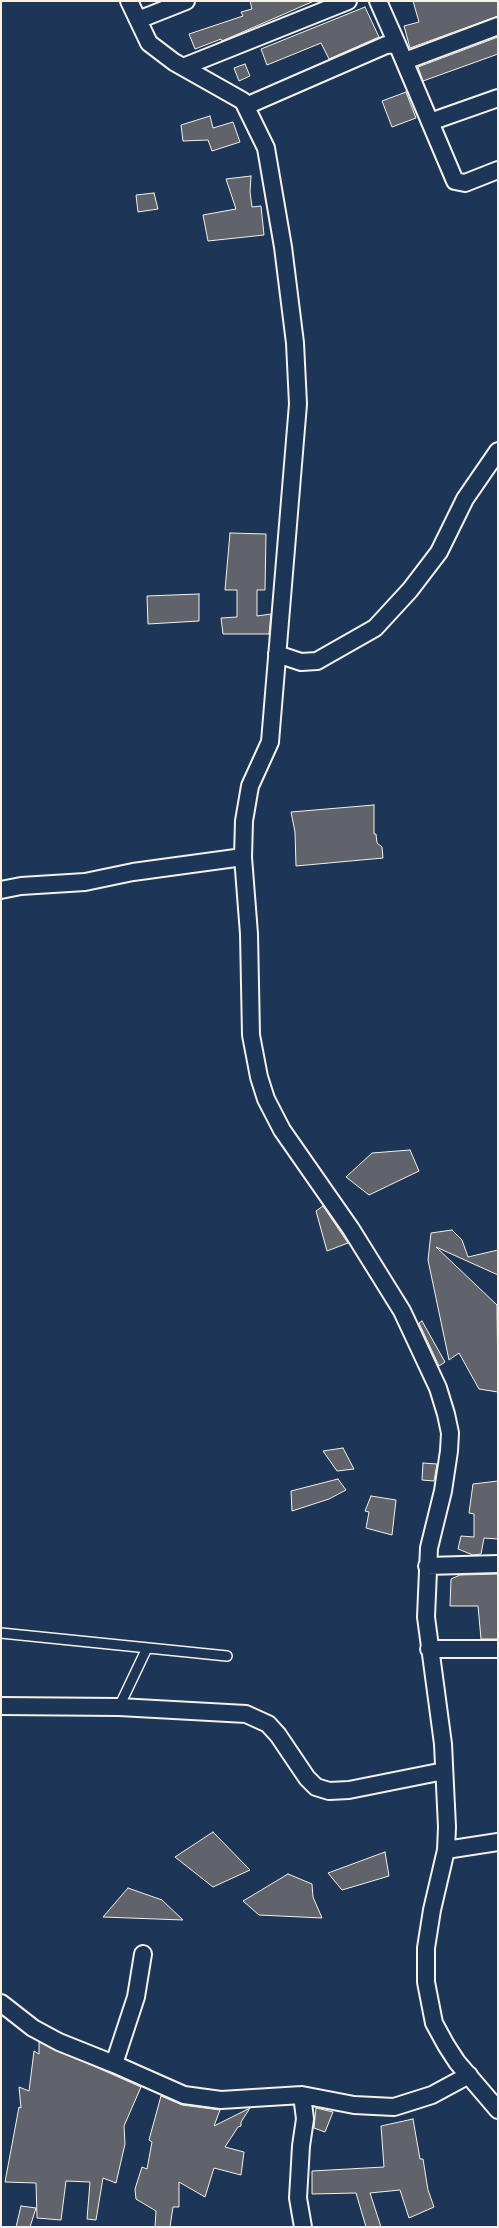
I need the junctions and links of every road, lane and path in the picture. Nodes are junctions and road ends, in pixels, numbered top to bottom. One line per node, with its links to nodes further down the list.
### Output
1 (129, 1): 5 (street)
2 (186, 1): 5 (street)
3 (348, 1): 9 (street)
4 (378, 1): 7 (street)
5 (138, 20): 9 (street)
6 (498, 26): 8 (street)
7 (397, 44): 8 (street); 11 (street)
8 (405, 61): 12 (street)
9 (183, 67): 11 (street)
10 (498, 98): 12 (street)
11 (246, 106): 15 (street)
12 (430, 122): 13 (street)
13 (498, 170)
14 (498, 451): 15 (street)
15 (277, 654): 16 (street)
16 (244, 857): 17 (street); 19 (street)
17 (1, 890)
18 (498, 1564): 19 (street)
19 (427, 1566): 22 (street)
20 (1, 1633): 21 (lane)
21 (147, 1648): 24 (lane); 26 (lane)
22 (429, 1649): 23 (street); 27 (street)
23 (498, 1649)
24 (227, 1656)
25 (1, 1706): 26 (street)
26 (119, 1707): 27 (street)
27 (444, 1771): 29 (street)
28 (498, 1842): 29 (street)
29 (446, 1850): 33 (street)
30 (143, 1954): 32 (street)
31 (1, 2003): 32 (street)
32 (114, 2064): 34 (street)
33 (469, 2075): 34 (street); 35 (street)
34 (302, 2095): 36 (street)
35 (498, 2110)
36 (303, 2227)

